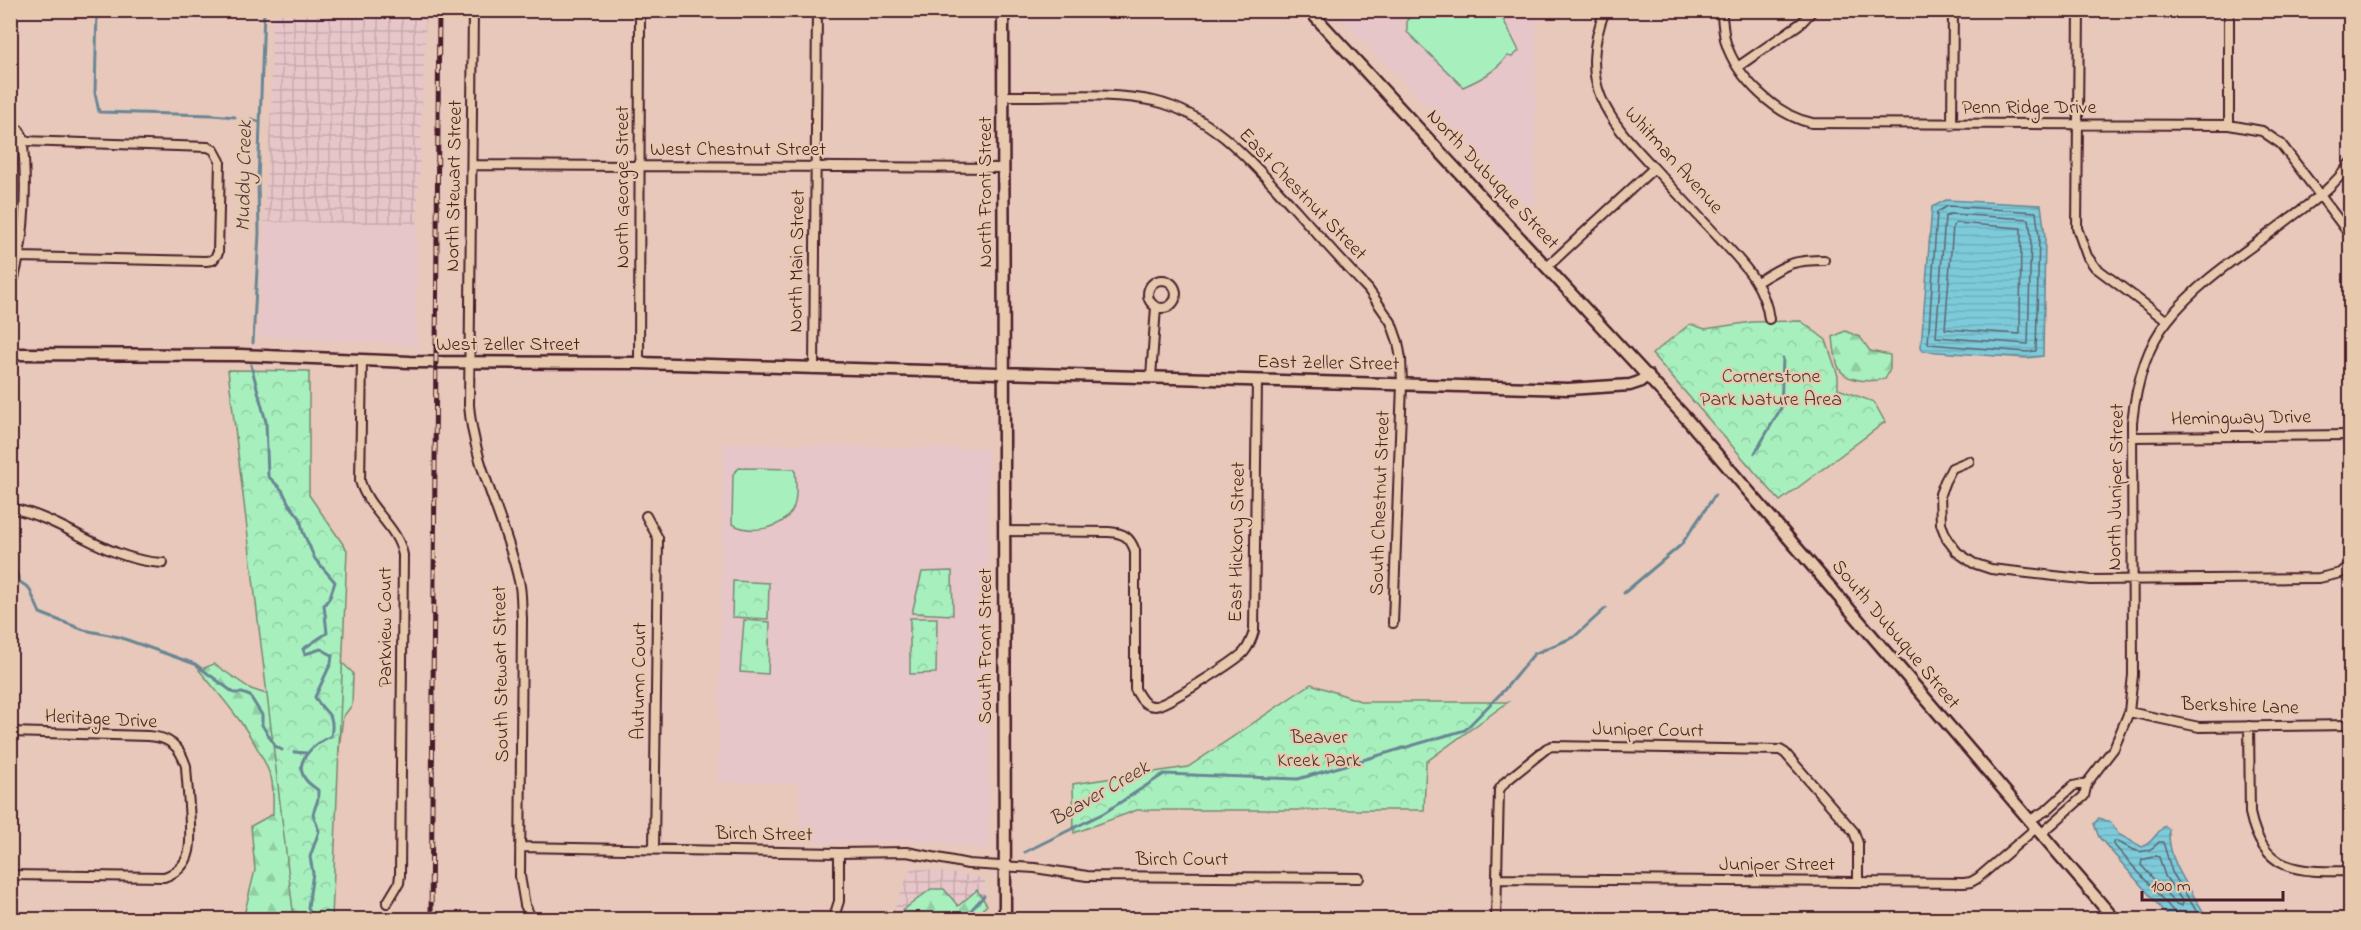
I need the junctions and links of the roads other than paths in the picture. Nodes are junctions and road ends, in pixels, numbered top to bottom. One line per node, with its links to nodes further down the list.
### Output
1 (473, 10): 20 (street, North Stewart Street)
2 (640, 10): 21 (street, North George Street)
3 (817, 10): 22 (street, North Main Street)
4 (1003, 10): 13 (street, North Front Street)
5 (1309, 10): 29 (street, North Dubuque Street)
6 (1605, 10): 24 (street, Whitman Avenue)
7 (1721, 10): 12 (street, Penn Ridge Drive)
8 (1813, 10): 12 (street)
9 (1953, 10): 15 (street)
10 (2079, 10): 14 (street)
11 (2229, 10): 16 (street)
12 (1739, 66): 15 (street, Penn Ridge Drive)
13 (1003, 96): 23 (street, North Front Street); 44 (street, East Chestnut Street)
14 (2078, 124): 15 (street, Penn Ridge Drive); 16 (street, Penn Ridge Drive); 34 (street)
15 (1952, 125)
16 (2229, 125): 25 (street, Penn Ridge Drive)
17 (10, 127): 18 (street)
18 (22, 141): 27 (street); 27 (street)
19 (2350, 163): 25 (street, North Juniper Street)
20 (471, 165): 21 (street, West Chestnut Street); 37 (street, North Stewart Street)
21 (640, 166): 22 (street, West Chestnut Street); 38 (street, North George Street)
22 (816, 167): 23 (street, West Chestnut Street); 39 (street, North Main Street)
23 (1004, 168): 40 (street, North Front Street)
24 (1654, 168): 29 (street); 31 (street, Whitman Avenue)
25 (2321, 196): 26 (street, Penn Ridge Drive); 34 (street, North Juniper Street)
26 (2350, 235)
27 (19, 257): 30 (street)
28 (1824, 260): 31 (street)
29 (1548, 266): 41 (street, North Dubuque Street)
30 (14, 278)
31 (1757, 282): 33 (street, Whitman Avenue)
32 (1156, 307): 42 (street)
33 (1769, 319)
34 (2167, 321): 46 (street, North Juniper Street)
35 (10, 354): 36 (street, West Zeller Street)
36 (362, 361): 37 (street, West Zeller Street); 70 (street, Parkview Court)
37 (470, 362): 38 (street, West Zeller Street); 61 (street, South Stewart Street)
38 (639, 363): 39 (street, West Zeller Street)
39 (813, 369): 40 (street, West Zeller Street)
40 (1005, 373): 42 (street, East Zeller Street); 50 (street, South Front Street)
41 (1648, 375): 44 (street, East Zeller Street); 60 (street, South Dubuque Street)
42 (1151, 377): 43 (street, East Zeller Street)
43 (1257, 380): 44 (street, East Zeller Street); 50 (street, East Hickory Street)
44 (1402, 384): 54 (street, South Chestnut Street)
45 (2350, 435): 46 (street, Hemingway Drive)
46 (2132, 437): 53 (street, North Juniper Street)
47 (1969, 461): 53 (street)
48 (10, 508): 51 (street)
49 (646, 516): 62 (street, Autumn Court)
50 (1005, 531): 64 (street, South Front Street)
51 (163, 563)
52 (2350, 565): 53 (street)
53 (2132, 581): 55 (street, North Juniper Street)
54 (1393, 623)
55 (2129, 712): 57 (street, Berkshire Lane); 59 (street, North Juniper Street)
56 (2350, 725): 57 (street, Berkshire Lane)
57 (2249, 726): 65 (street)
58 (10, 732): 66 (street, Heritage Drive)
59 (2087, 783): 60 (street, North Juniper Street); 60 (street, North Juniper Street)
60 (2036, 827): 69 (street, Juniper Street); 75 (street, South Dubuque Street)
61 (520, 847): 62 (street, Birch Street); 71 (street, South Stewart Street)
62 (654, 849): 63 (street, Birch Street)
63 (839, 853): 64 (street, Birch Street); 72 (street)
64 (1005, 866): 67 (street, Birch Court); 73 (street, South Front Street)
65 (2350, 871)
66 (10, 875)
67 (1359, 878)
68 (1497, 879): 69 (street, Juniper Street); 69 (street, Juniper Court); 74 (street, Juniper Court)
69 (1858, 882)
70 (387, 903)
71 (532, 920)
72 (833, 920)
73 (1005, 920)
74 (1496, 920)
75 (2115, 920)

